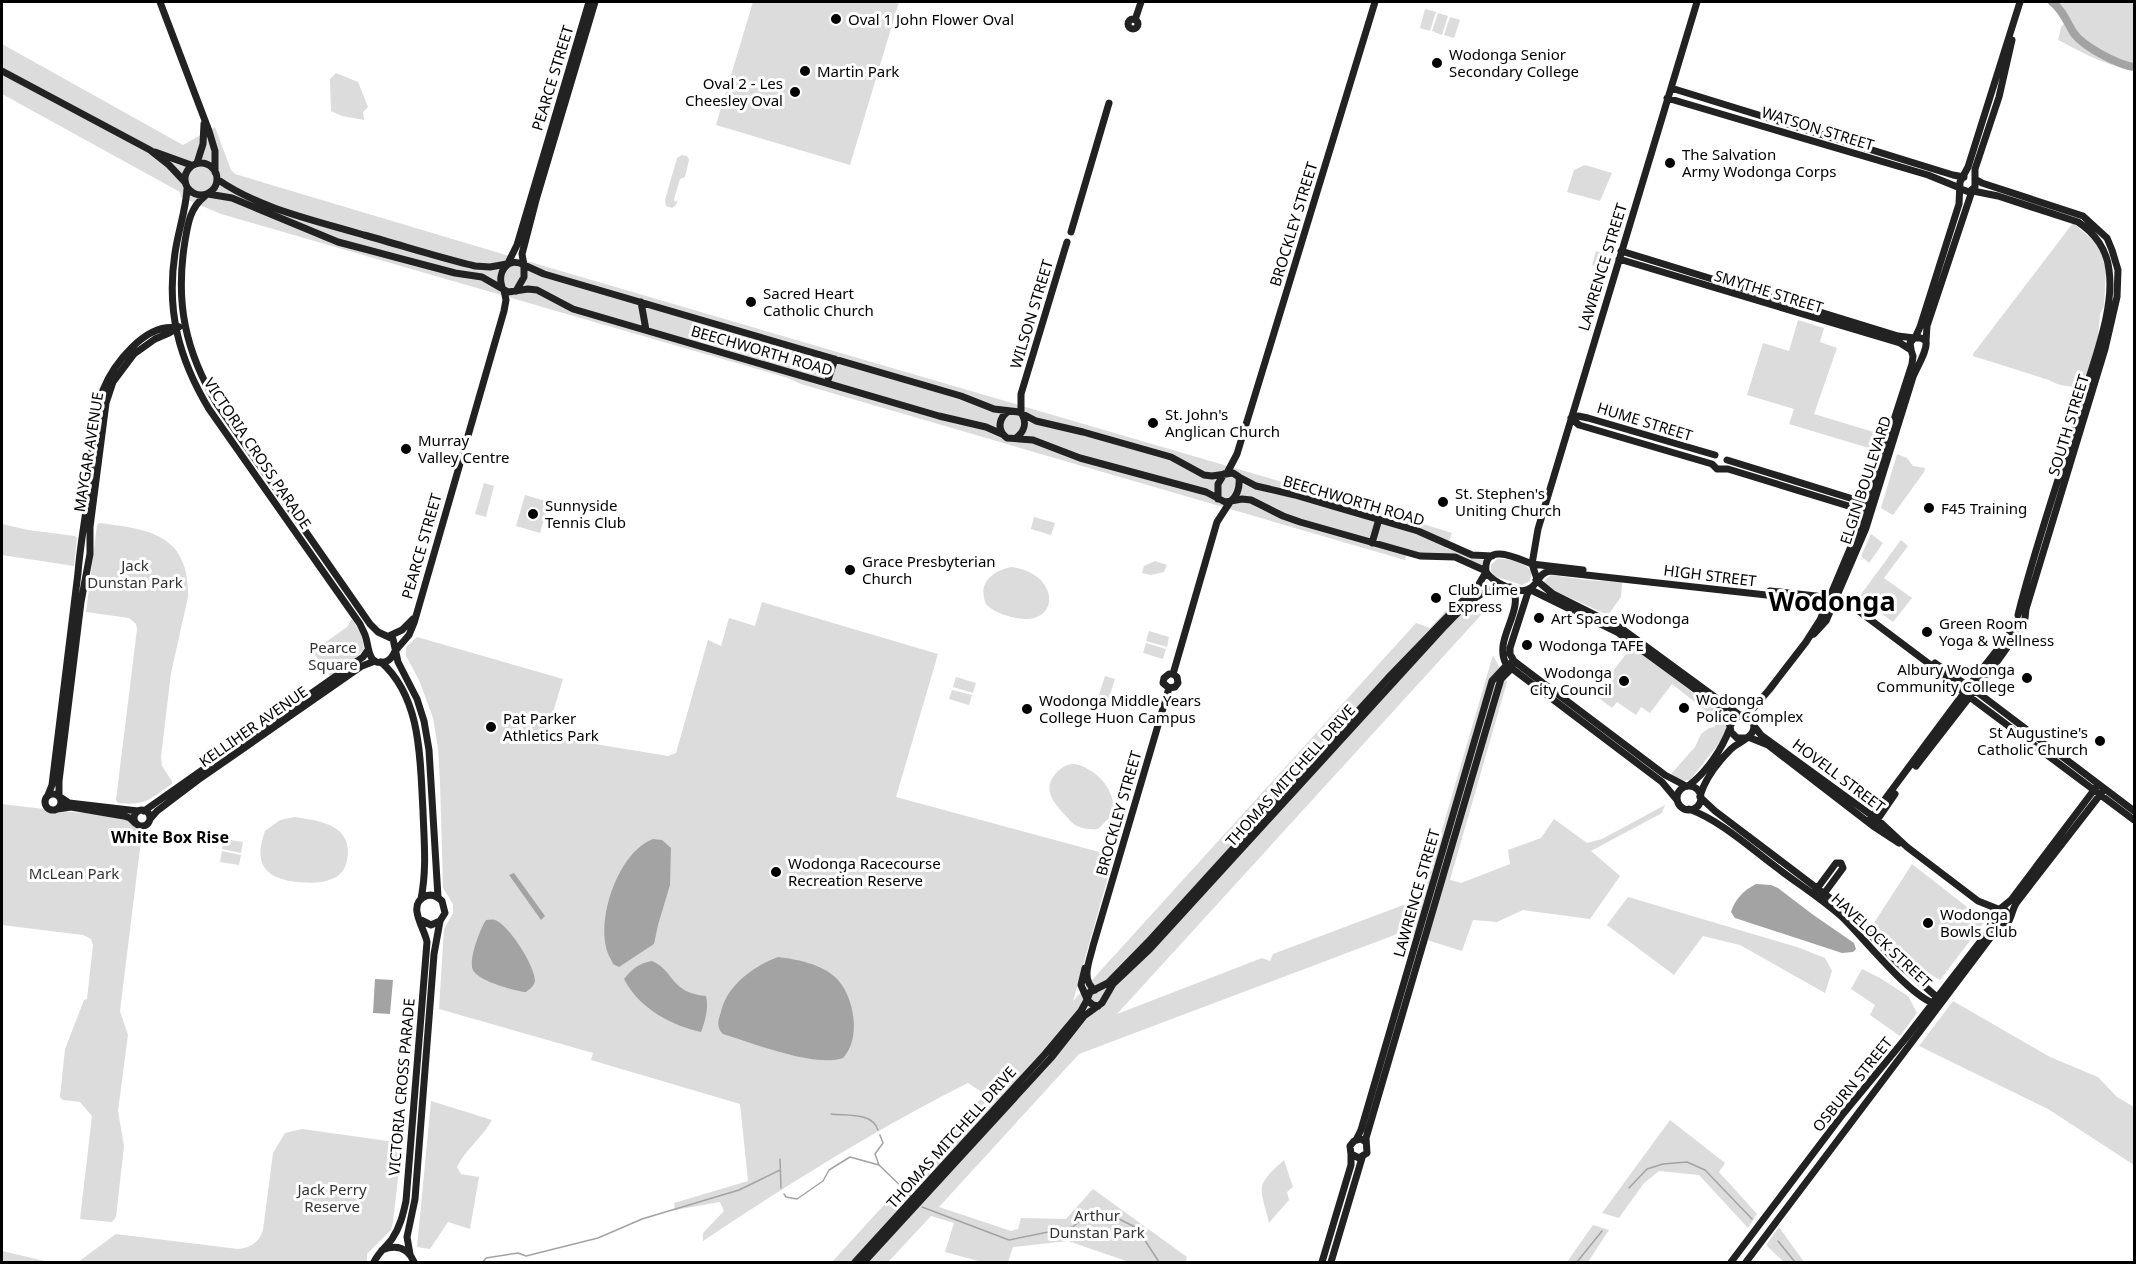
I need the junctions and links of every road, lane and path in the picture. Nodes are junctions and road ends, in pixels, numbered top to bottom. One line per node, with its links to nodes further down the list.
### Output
1 (160, 2): 19 (main road)
2 (589, 2): 12 (main road, PEARCE STREET)
3 (595, 2): 12 (main road, PEARCE STREET)
4 (1140, 2): 8 (main road)
5 (1374, 2): 85 (main road, BROCKLEY STREET)
6 (1697, 2): 11 (main road, LAWRENCE STREET)
7 (2020, 2): 9 (main road)
8 (1135, 20)
9 (2005, 63): 14 (main road); 15 (main road)
10 (2, 71): 26 (main road)
11 (1671, 88): 13 (main road, WATSON STREET); 16 (main road, LAWRENCE STREET)
12 (567, 89): 38 (main road, PEARCE STREET)
13 (1692, 94): 18 (main road); 20 (main road, WATSON STREET)
14 (1990, 97): 15 (main road); 32 (main road)
15 (1999, 97): 33 (main road)
16 (1667, 98): 18 (main road, WATSON STREET); 45 (main road, LAWRENCE STREET)
17 (1109, 103): 74 (main road, WILSON STREET)
18 (1688, 104): 22 (main road, WATSON STREET)
19 (201, 113): 28 (main road); 31 (main road)
20 (1802, 128): 21 (main road, WATSON STREET); 22 (main road)
21 (1819, 133): 23 (main road, WATSON STREET); 24 (main road)
22 (1800, 137): 24 (main road, WATSON STREET)
23 (1834, 138): 25 (main road); 27 (main road, WATSON STREET)
24 (1816, 142): 25 (main road, WATSON STREET)
25 (1832, 146): 29 (main road, WATSON STREET)
26 (150, 150): 28 (main road); 34 (main road)
27 (1902, 159): 29 (main road); 30 (main road, WATSON STREET)
28 (194, 164): 31 (main road); 34 (main road)
29 (1900, 167): 30 (main road, WATSON STREET)
30 (1929, 171): 32 (main road, WATSON STREET); 35 (main road, WATSON STREET)
31 (216, 175): 37 (main road); 41 (main road)
32 (1964, 177): 33 (main road); 35 (main road)
33 (1975, 179): 36 (main road); 39 (main road)
34 (186, 185): 37 (main road); 63 (main road, VICTORIA CROSS PARADE)
35 (1960, 188): 36 (main road); 67 (main road)
36 (1972, 191): 39 (main road); 68 (main road)
37 (206, 195): 43 (main road); 61 (main road, VICTORIA CROSS PARADE)
38 (534, 200): 48 (main road, PEARCE STREET); 49 (main road, PEARCE STREET)
39 (2038, 205): 40 (main road)
40 (2073, 216): 42 (main road); 44 (main road)
41 (339, 228): 43 (main road); 48 (main road)
42 (2108, 241): 44 (main road); 69 (main road, SOUTH STREET)
43 (338, 242): 52 (main road)
44 (2101, 245): 69 (main road, SOUTH STREET)
45 (1621, 251): 46 (main road, LAWRENCE STREET); 47 (main road, SMYTHE STREET)
46 (1619, 259): 50 (main road, SMYTHE STREET); 77 (main road, LAWRENCE STREET)
47 (1652, 260): 50 (main road); 51 (main road, SMYTHE STREET)
48 (507, 264): 49 (main road); 52 (main road)
49 (524, 265): 53 (main road); 57 (main road, BEECHWORTH ROAD)
50 (1650, 268): 54 (main road, SMYTHE STREET)
51 (1742, 288): 54 (main road); 55 (main road, SMYTHE STREET)
52 (504, 289): 53 (main road); 60 (main road, PEARCE STREET)
53 (516, 291): 60 (main road, PEARCE STREET); 65 (main road, BEECHWORTH ROAD)
54 (1739, 296): 58 (main road, SMYTHE STREET)
55 (1769, 296): 56 (main road, SMYTHE STREET); 58 (main road)
56 (1787, 301): 59 (main road); 62 (main road, SMYTHE STREET)
57 (641, 302): 65 (main road); 72 (main road, BEECHWORTH ROAD)
58 (1767, 304): 59 (main road, SMYTHE STREET)
59 (1784, 310): 62 (main road, SMYTHE STREET)
60 (504, 311): 116 (main road, PEARCE STREET)
61 (184, 324): 63 (main road, MAYGAR AVENUE); 94 (main road, VICTORIA CROSS PARADE)
62 (1848, 324): 64 (main road, SMYTHE STREET); 66 (main road, SMYTHE STREET)
63 (176, 328): 95 (main road, VICTORIA CROSS PARADE); 133 (main road, MAYGAR AVENUE)
64 (1876, 328): 66 (main road); 67 (main road, SMYTHE STREET)
65 (645, 330): 73 (main road, BEECHWORTH ROAD)
66 (1874, 336): 70 (main road, SMYTHE STREET)
67 (1914, 338): 68 (main road); 70 (main road)
68 (1926, 341): 71 (main road)
69 (2102, 348): 117 (main road, SOUTH STREET)
70 (1911, 350): 71 (main road); 97 (main road, ELGIN BOULEVARD)
71 (1924, 353): 100 (main road, ELGIN BOULEVARD)
72 (835, 359): 73 (main road); 75 (main road, BEECHWORTH ROAD)
73 (827, 383): 81 (main road, BEECHWORTH ROAD)
74 (1021, 394): 75 (main road, WILSON STREET); 76 (main road, WILSON STREET)
75 (1010, 411): 76 (main road); 81 (main road)
76 (1021, 413): 82 (main road); 91 (main road)
77 (1572, 418): 78 (main road, HUME STREET); 79 (main road, HUME STREET); 104 (main road, LAWRENCE STREET)
78 (1588, 418): 79 (main road); 80 (main road, HUME STREET)
79 (1585, 427): 83 (main road, HUME STREET)
80 (1626, 430): 83 (main road); 84 (main road, HUME STREET)
81 (1002, 434): 82 (main road)
82 (1016, 438): 98 (main road)
83 (1624, 439): 86 (main road, HUME STREET)
84 (1679, 446): 86 (main road); 87 (main road, HUME STREET)
85 (1238, 454): 91 (main road, BROCKLEY STREET); 93 (main road, BROCKLEY STREET)
86 (1677, 454): 89 (main road, HUME STREET)
87 (1715, 455): 88 (main road); 89 (main road)
88 (1727, 460): 90 (main road); 92 (main road)
89 (1712, 464): 90 (main road)
90 (1724, 468): 92 (main road)
91 (1225, 473): 93 (main road); 98 (main road)
92 (1760, 474): 96 (main road)
93 (1238, 476): 99 (main road); 102 (main road, BEECHWORTH ROAD)
94 (276, 488): 95 (main road); 119 (main road, VICTORIA CROSS PARADE)
95 (268, 493): 120 (main road, VICTORIA CROSS PARADE)
96 (1823, 494): 97 (main road); 101 (main road)
97 (1869, 497): 101 (main road, ELGIN BOULEVARD)
98 (1218, 499): 99 (main road); 103 (main road)
99 (1231, 501): 103 (main road); 105 (main road)
100 (1874, 506): 101 (main road); 113 (main road, ELGIN BOULEVARD)
101 (1865, 511): 113 (main road, ELGIN BOULEVARD)
102 (1379, 519): 105 (main road); 106 (main road, BEECHWORTH ROAD)
103 (1218, 522): 166 (main road, BROCKLEY STREET)
104 (1535, 541): 107 (main road, LAWRENCE STREET); 108 (main road, LAWRENCE STREET)
105 (1372, 543): 109 (main road)
106 (1495, 555): 107 (main road, BEECHWORTH ROAD); 109 (main road, THOMAS MITCHELL DRIVE)
107 (1517, 558): 108 (main road, HIGH STREET)
108 (1532, 564): 110 (main road); 113 (main road, HIGH STREET)
109 (1486, 572): 111 (main road); 122 (main road, THOMAS MITCHELL DRIVE)
110 (1537, 580): 112 (main road); 113 (main road, HIGH STREET); 118 (main road)
111 (1511, 587): 112 (main road); 115 (main road); 122 (main road, THOMAS MITCHELL DRIVE)
112 (1529, 589): 114 (main road, LAWRENCE STREET); 118 (main road)
113 (1832, 600): 126 (main road, ELGIN BOULEVARD); 127 (main road, HIGH STREET)
114 (1523, 605): 115 (main road); 124 (main road, LAWRENCE STREET)
115 (1514, 610): 124 (main road)
116 (414, 616): 119 (main road, PEARCE STREET); 121 (main road, PEARCE STREET)
117 (2019, 618): 127 (main road, SOUTH STREET); 127 (main road, SOUTH STREET)
118 (1619, 630): 125 (main road)
119 (387, 635): 120 (main road); 121 (main road)
120 (368, 648): 123 (main road); 145 (main road, KELLIHER AVENUE)
121 (396, 650): 123 (main road); 156 (main road)
122 (1414, 655): 159 (main road, THOMAS MITCHELL DRIVE)
123 (378, 661): 147 (main road, KELLIHER AVENUE); 157 (main road)
124 (1510, 665): 131 (main road); 134 (main road); 135 (main road, LAWRENCE STREET)
125 (1687, 680): 128 (main road); 129 (main road)
126 (1769, 690): 128 (main road, ELGIN BOULEVARD); 130 (main road, ELGIN BOULEVARD)
127 (1969, 692): 138 (main road, HIGH STREET); 149 (main road, SOUTH STREET)
128 (1742, 716): 129 (main road); 130 (main road)
129 (1730, 726): 132 (main road); 137 (main road)
130 (1753, 726): 132 (main road); 136 (main road, HOVELL STREET)
131 (1613, 735): 134 (main road); 137 (main road)
132 (1747, 738): 136 (main road, HOVELL STREET); 141 (main road)
133 (61, 741): 139 (main road, MAYGAR AVENUE); 140 (main road, MAYGAR AVENUE)
134 (1608, 742): 142 (main road)
135 (1477, 747): 153 (main road, LAWRENCE STREET); 155 (main road, LAWRENCE STREET)
136 (1805, 770): 149 (main road, HOVELL STREET)
137 (1687, 786): 141 (main road); 142 (main road)
138 (2099, 789): 146 (main road, HIGH STREET); 148 (main road, HIGH STREET); 150 (main road)
139 (48, 795): 140 (main road); 143 (main road)
140 (59, 796): 143 (main road); 145 (main road)
141 (1700, 796): 144 (main road); 152 (main road, HAVELOCK STREET)
142 (1677, 800): 144 (main road)
143 (57, 809): 151 (main road)
144 (1689, 810): 152 (main road, HAVELOCK STREET)
145 (141, 811): 147 (main road); 151 (main road)
146 (2134, 811)
147 (150, 819): 151 (main road)
148 (2134, 820)
149 (1873, 821): 158 (main road, HOVELL STREET)
150 (2073, 822): 160 (main road); 161 (main road)
151 (135, 823)
152 (1729, 827): 154 (main road, HAVELOCK STREET)
153 (1430, 893): 155 (main road); 168 (main road, LAWRENCE STREET)
154 (1819, 894): 154 (main road); 169 (main road, HAVELOCK STREET); 172 (main road, HAVELOCK STREET)
155 (1438, 896): 168 (main road, LAWRENCE STREET)
156 (438, 897): 157 (main road); 163 (main road)
157 (421, 899): 162 (main road)
158 (1978, 901): 160 (main road, HOVELL STREET); 164 (main road, HOVELL STREET)
159 (1186, 903): 167 (main road, THOMAS MITCHELL DRIVE); 171 (main road, THOMAS MITCHELL DRIVE)
160 (1999, 909): 161 (main road); 164 (main road)
161 (2010, 916): 165 (main road)
162 (419, 919): 163 (main road); 175 (main road, VICTORIA CROSS PARADE)
163 (440, 921): 176 (main road, VICTORIA CROSS PARADE)
164 (1993, 921): 165 (main road); 169 (main road, OSBURN STREET)
165 (2001, 927): 173 (main road, OSBURN STREET)
166 (1094, 946): 167 (main road, BROCKLEY STREET); 170 (main road, BROCKLEY STREET)
167 (1095, 990): 170 (main road); 171 (main road)
168 (1405, 992): 178 (main road, LAWRENCE STREET)
169 (1938, 996): 172 (main road, OSBURN STREET); 173 (main road, HAVELOCK STREET)
170 (1087, 1000): 174 (main road); 177 (main road, THOMAS MITCHELL DRIVE)
171 (1104, 1000): 174 (main road)
172 (1932, 1003): 173 (main road, HAVELOCK STREET); 179 (main road, OSBURN STREET)
173 (1941, 1004): 180 (main road, OSBURN STREET)
174 (1098, 1006): 177 (main road)
175 (416, 1062): 176 (main road); 181 (main road, VICTORIA CROSS PARADE)
176 (426, 1062): 182 (main road, VICTORIA CROSS PARADE)
177 (1037, 1067): 187 (main road, THOMAS MITCHELL DRIVE)
178 (1383, 1068): 183 (main road, LAWRENCE STREET); 184 (main road, LAWRENCE STREET)
179 (1844, 1114): 180 (main road); 190 (main road, OSBURN STREET)
180 (1852, 1121): 196 (main road, OSBURN STREET)
181 (410, 1136): 182 (main road); 188 (main road, VICTORIA CROSS PARADE)
182 (420, 1136): 189 (main road, VICTORIA CROSS PARADE)
183 (1356, 1140): 184 (main road); 185 (main road)
184 (1366, 1142): 186 (main road)
185 (1351, 1154): 186 (main road); 194 (main road)
186 (1362, 1158): 195 (main road)
187 (926, 1192): 191 (main road, THOMAS MITCHELL DRIVE); 191 (main road, THOMAS MITCHELL DRIVE)
188 (381, 1251): 189 (main road); 192 (main road, VICTORIA CROSS PARADE)
189 (410, 1254): 193 (main road)
190 (1732, 1261): 196 (main road)
191 (860, 1262)
192 (374, 1263)
193 (414, 1263)
194 (1322, 1263)
195 (1331, 1263)
196 (1744, 1263)

